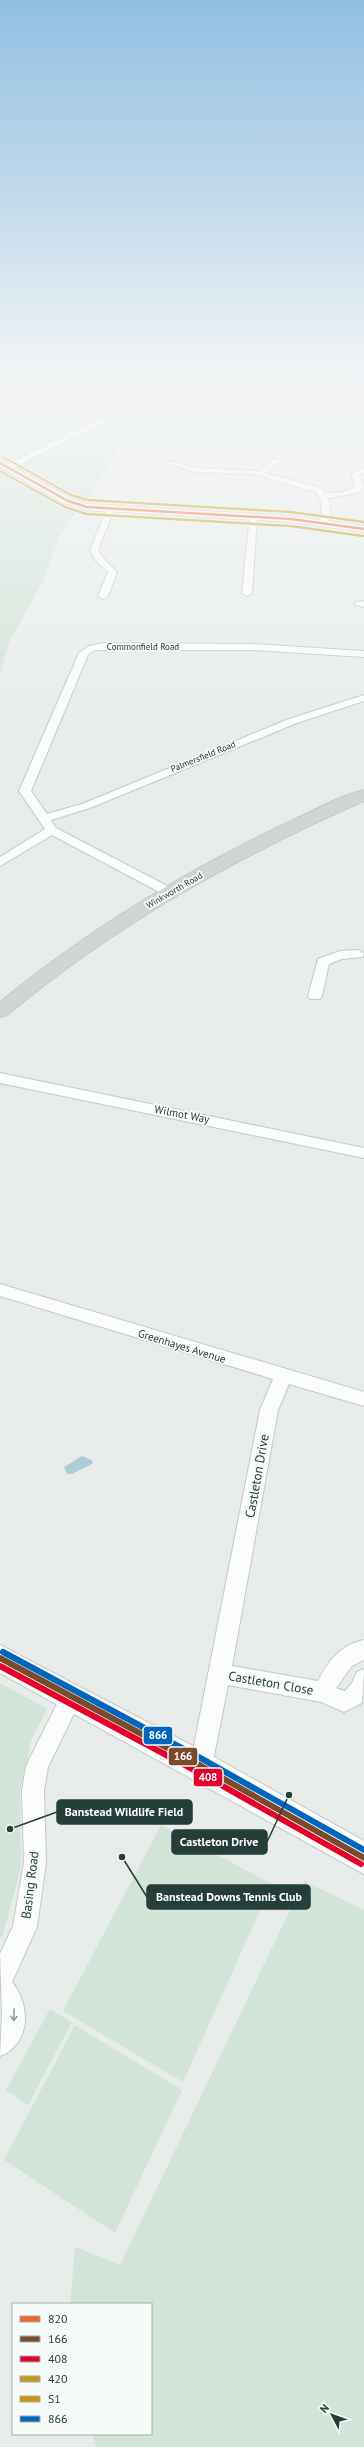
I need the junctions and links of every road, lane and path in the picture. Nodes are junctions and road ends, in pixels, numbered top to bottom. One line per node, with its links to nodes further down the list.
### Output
1 (87, 506): 3 (main road)
2 (326, 506): 5 (street)
3 (110, 510): 4 (main road); 8 (street)
4 (253, 517): 5 (main road); 7 (street)
5 (323, 522): 6 (main road)
6 (364, 529)
7 (247, 593)
8 (103, 596)
9 (364, 654): 12 (street, Commonfield Road)
10 (364, 698): 12 (street, Palmersfield Road)
11 (364, 795): 15 (main road, Winkworth Road)
12 (44, 819): 13 (street)
13 (52, 830): 14 (street); 15 (street)
14 (0, 862)
15 (169, 892): 18 (main road, Winkworth Road)
16 (362, 955): 17 (street)
17 (315, 996)
18 (0, 1011)
19 (0, 1078): 20 (street, Wilmot Way)
20 (364, 1153)
21 (0, 1290): 22 (street, Greenhayes Avenue)
22 (283, 1376): 23 (street, Greenhayes Avenue); 26 (street, Castleton Drive)
23 (364, 1399)
24 (364, 1650): 28 (street, Castleton Close)
25 (0, 1658): 29 (main road)
26 (220, 1674): 28 (street, Castleton Close); 30 (street, Castleton Drive)
27 (364, 1679): 28 (street, Castleton Close)
28 (323, 1692)
29 (71, 1697): 30 (main road); 32 (street, Basing Road)
30 (201, 1766): 31 (main road)
31 (364, 1858)
32 (0, 1981)
33 (0, 1986): 34 (street, one-way to 34)
34 (0, 2044)

